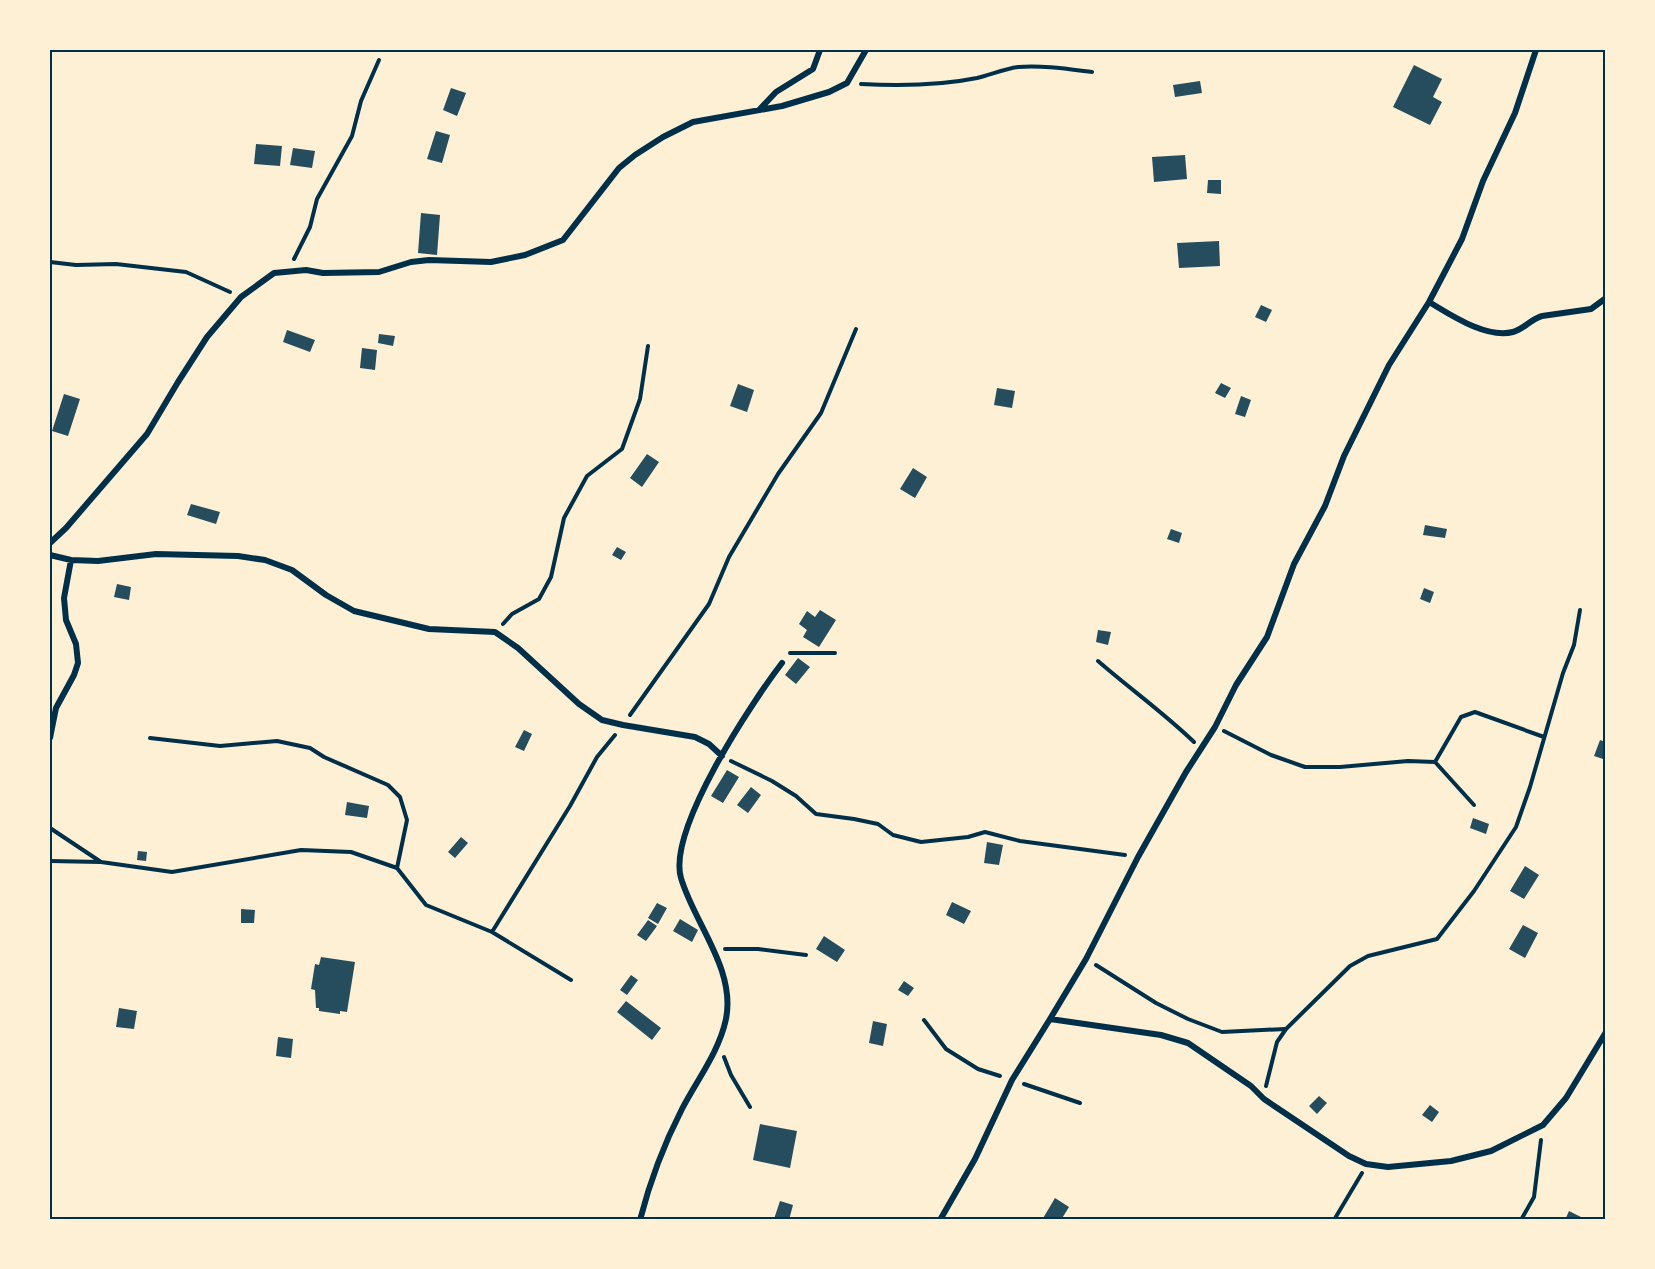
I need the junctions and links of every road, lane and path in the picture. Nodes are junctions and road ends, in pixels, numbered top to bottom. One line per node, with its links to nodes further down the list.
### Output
1 (820, 50): 7 (street)
2 (866, 50): 6 (street)
3 (1536, 50): 12 (street)
4 (379, 60): 9 (path)
5 (1092, 72): 6 (path)
6 (847, 83): 7 (street)
7 (759, 110): 9 (street)
8 (50, 262): 10 (path)
9 (288, 270): 10 (street)
10 (241, 297): 15 (street)
11 (1605, 298): 12 (street)
12 (1429, 302): 24 (street)
13 (856, 329): 23 (path)
14 (648, 346): 19 (path)
15 (50, 543)
16 (50, 555): 17 (street)
17 (71, 560): 19 (street); 26 (street)
18 (1580, 610): 25 (path)
19 (495, 632): 23 (street)
20 (835, 653): 22 (path)
21 (1098, 661): 28 (path)
22 (782, 663): 29 (street)
23 (623, 725): 29 (street); 37 (path)
24 (1215, 727): 28 (street); 30 (path)
25 (1545, 737): 30 (path); 44 (path)
26 (50, 738)
27 (150, 738): 36 (path)
28 (1200, 749): 33 (street)
29 (722, 756): 33 (path); 38 (street)
30 (1435, 762): 31 (path)
31 (1474, 805)
32 (50, 828): 35 (path)
33 (1138, 857): 40 (street)
34 (50, 861): 35 (path)
35 (102, 862): 36 (path)
36 (397, 868): 37 (path)
37 (492, 932): 41 (path)
38 (713, 949): 39 (path); 47 (street)
39 (806, 955)
40 (1086, 959): 42 (street); 44 (path)
41 (570, 980)
42 (1050, 1019): 48 (street); 49 (street)
43 (924, 1020): 48 (path)
44 (1286, 1029): 49 (path)
45 (1605, 1032): 46 (street)
46 (1603, 1039): 52 (street)
47 (719, 1043): 51 (path); 54 (street)
48 (1012, 1080): 50 (path); 55 (street)
49 (1264, 1099): 53 (street)
50 (1080, 1103)
51 (750, 1107)
52 (1543, 1125): 53 (street); 57 (path)
53 (1366, 1164): 56 (path)
54 (640, 1220)
55 (940, 1220)
56 (1334, 1220)
57 (1521, 1220)

